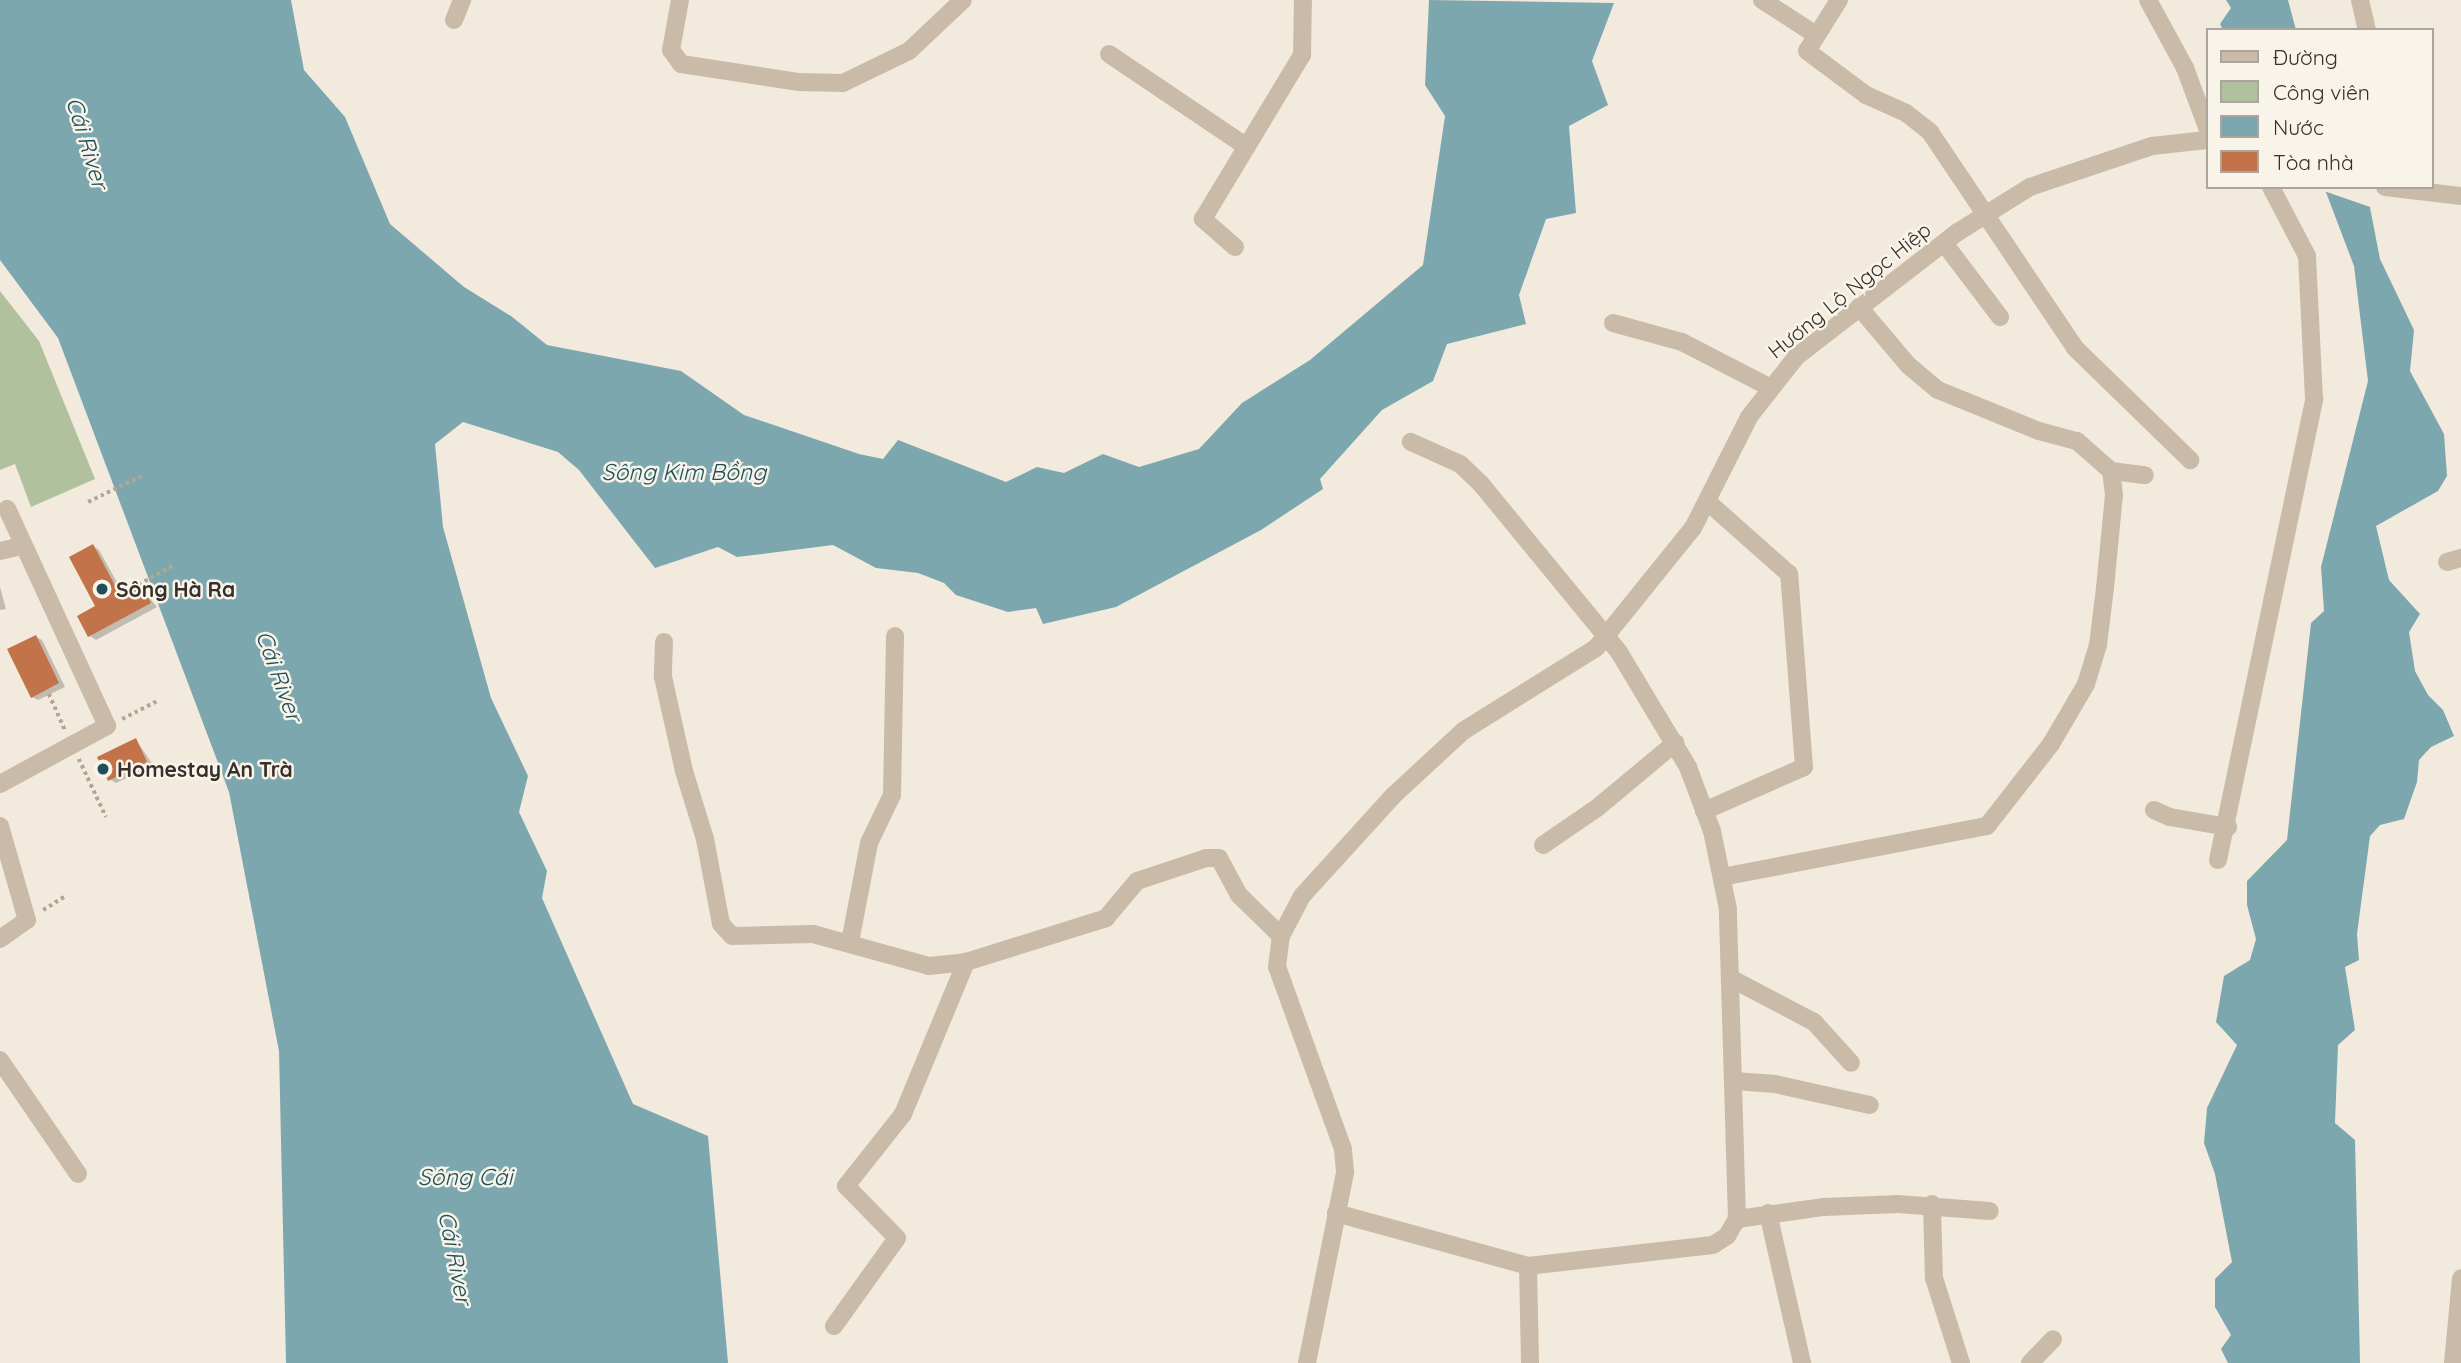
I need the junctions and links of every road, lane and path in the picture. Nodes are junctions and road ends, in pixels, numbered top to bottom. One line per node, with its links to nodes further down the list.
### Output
1 (462, 0): 9 (street)
2 (680, 0): 3 (street)
3 (963, 0)
4 (1303, 0): 15 (street)
5 (1762, 0): 11 (street)
6 (1839, 0): 11 (street)
7 (2148, 0): 13 (street)
8 (2360, 0): 10 (street)
9 (454, 20)
10 (2367, 28)
11 (1816, 35): 20 (street)
12 (1109, 54): 15 (street)
13 (2206, 124)
14 (2206, 140): 20 (street, Hương Lộ Ngọc Hiệp)
15 (1247, 147): 22 (street)
16 (2272, 189): 49 (street)
17 (2407, 189): 18 (street)
18 (2431, 191): 19 (street)
19 (2461, 196)
20 (1987, 212): 21 (street, Hương Lộ Ngọc Hiệp); 28 (street)
21 (1944, 243): 23 (street, Hương Lộ Ngọc Hiệp); 24 (street)
22 (1235, 247)
23 (1859, 307): 26 (street, Hương Lộ Ngọc Hiệp); 29 (street)
24 (2000, 317)
25 (1612, 323): 26 (street)
26 (1769, 387): 33 (street, Hương Lộ Ngọc Hiệp)
27 (1411, 442): 39 (street)
28 (2190, 460)
29 (2111, 471): 30 (street); 52 (street)
30 (2144, 475)
31 (141, 476): 32 (path)
32 (88, 502)
33 (1709, 503): 39 (street, Hương Lộ Ngọc Hiệp); 47 (street)
34 (7, 509): 35 (street)
35 (21, 546): 36 (street); 43 (street)
36 (0, 551)
37 (174, 565): 38 (path)
38 (120, 595)
39 (1607, 635): 44 (street); 55 (street, Hương Lộ Ngọc Hiệp)
40 (895, 636): 57 (street)
41 (664, 642): 57 (street)
42 (158, 701): 43 (path)
43 (107, 726): 45 (street)
44 (1675, 743): 47 (street); 50 (street)
45 (0, 784)
46 (2154, 810): 49 (street)
47 (1704, 811): 52 (street)
48 (0, 826): 54 (street)
49 (2228, 827): 51 (street)
50 (1543, 845)
51 (2218, 860)
52 (1722, 877): 59 (street)
53 (65, 896): 54 (path)
54 (27, 920): 56 (street)
55 (1281, 936): 58 (street); 67 (street, Hương Lộ Ngọc Hiệp)
56 (0, 939)
57 (850, 942): 58 (street)
58 (966, 962): 72 (street)
59 (1732, 979): 61 (street); 62 (street)
60 (0, 1060): 64 (street)
61 (1851, 1063)
62 (1735, 1081): 63 (street); 69 (street)
63 (1870, 1105)
64 (78, 1174)
65 (1932, 1204): 66 (street); 68 (street); 77 (street)
66 (1990, 1210)
67 (1336, 1213): 70 (street); 74 (street, Hương Lộ Ngọc Hiệp)
68 (1768, 1213): 69 (street); 76 (street)
69 (1737, 1219): 70 (street)
70 (1528, 1266): 75 (street)
71 (2461, 1278): 79 (street)
72 (834, 1326)
73 (2053, 1339): 78 (street)
74 (1307, 1363)
75 (1530, 1363)
76 (1802, 1363)
77 (1961, 1363)
78 (2030, 1363)
79 (2453, 1363)

